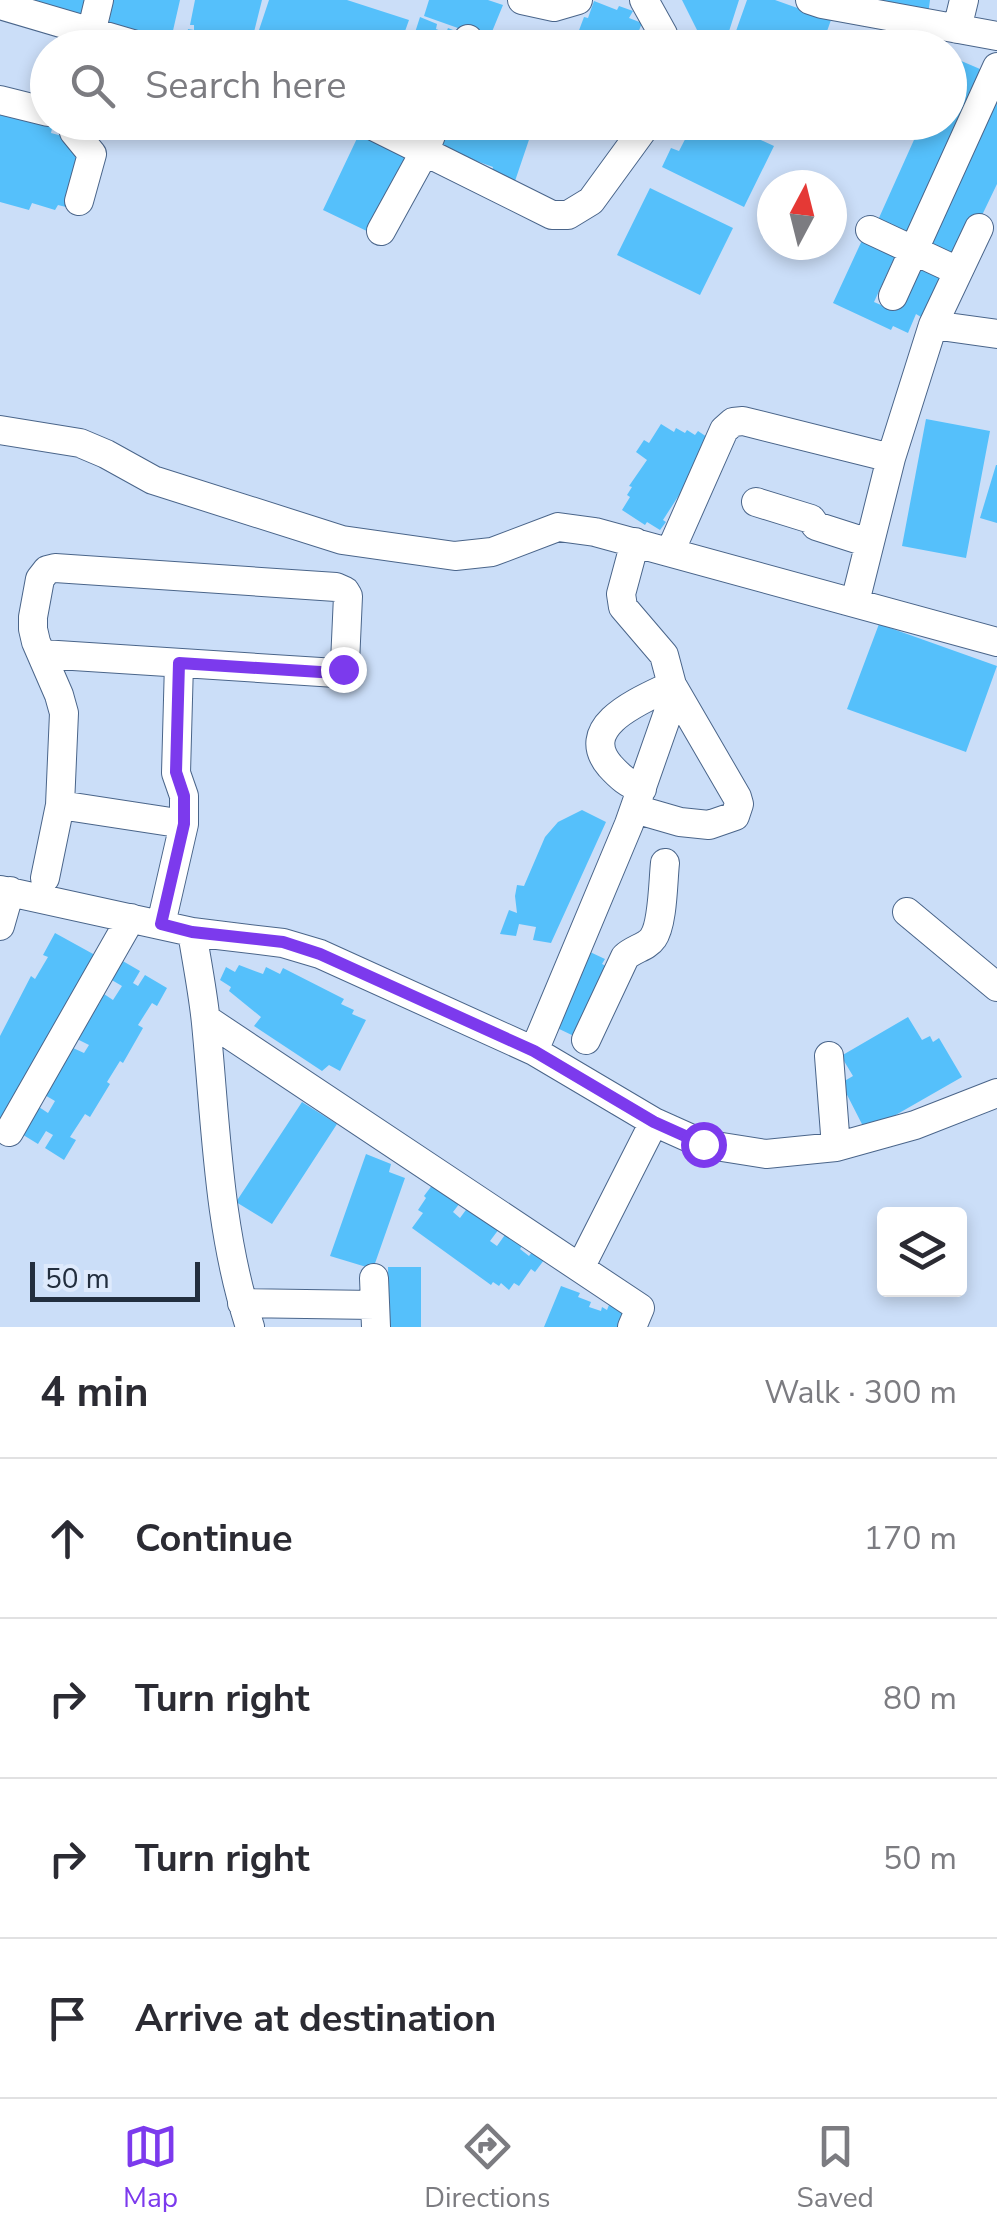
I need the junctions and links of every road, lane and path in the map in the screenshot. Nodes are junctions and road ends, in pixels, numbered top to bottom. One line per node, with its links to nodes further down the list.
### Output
1 (99, 0): 10 (street)
2 (522, 0): 3 (street)
3 (578, 0)
4 (644, 0): 11 (street)
5 (964, 0): 8 (street)
6 (818, 1): 8 (street)
7 (0, 6): 9 (street)
8 (946, 16): 12 (street)
9 (63, 30)
10 (92, 30)
11 (661, 30)
12 (997, 36)
13 (997, 66): 16 (street)
14 (0, 100): 15 (street)
15 (30, 108)
16 (967, 133)
17 (81, 140): 23 (street)
18 (403, 140): 22 (street)
19 (430, 140): 22 (street)
20 (635, 140): 22 (street)
21 (964, 140): 27 (street)
22 (426, 151): 26 (street)
23 (79, 202)
24 (979, 228): 30 (street)
25 (870, 230): 27 (street)
26 (380, 231)
27 (914, 251): 28 (street); 29 (street)
28 (947, 266)
29 (894, 296)
30 (933, 325): 31 (street); 33 (street)
31 (997, 334)
32 (0, 430): 36 (street)
33 (891, 458): 35 (street); 37 (street)
34 (756, 502): 35 (street)
35 (871, 538): 38 (street)
36 (635, 542): 37 (street); 42 (street)
37 (670, 552): 38 (street)
38 (855, 602): 39 (street)
39 (997, 642)
40 (42, 654): 41 (street); 41 (street); 44 (street)
41 (179, 663): 45 (street)
42 (672, 684): 43 (street); 43 (street); 43 (street)
43 (639, 799): 54 (street)
44 (60, 805): 45 (street); 47 (street)
45 (184, 824): 51 (street)
46 (665, 863): 55 (street)
47 (45, 878)
48 (5, 890): 50 (street); 52 (street)
49 (908, 912): 56 (street)
50 (131, 918): 51 (street); 63 (street)
51 (161, 924): 53 (street)
52 (0, 926)
53 (192, 932): 57 (street); 59 (street)
54 (580, 944): 55 (street); 59 (street)
55 (622, 964): 58 (street)
56 (997, 986)
57 (206, 1019): 65 (street); 67 (street)
58 (586, 1040)
59 (534, 1051): 62 (street)
60 (829, 1056): 64 (street)
61 (997, 1093): 64 (street)
62 (654, 1122): 64 (street); 65 (street)
63 (9, 1132)
64 (836, 1147)
65 (580, 1268): 68 (street)
66 (375, 1303): 67 (street)
67 (246, 1315)
68 (632, 1327)

